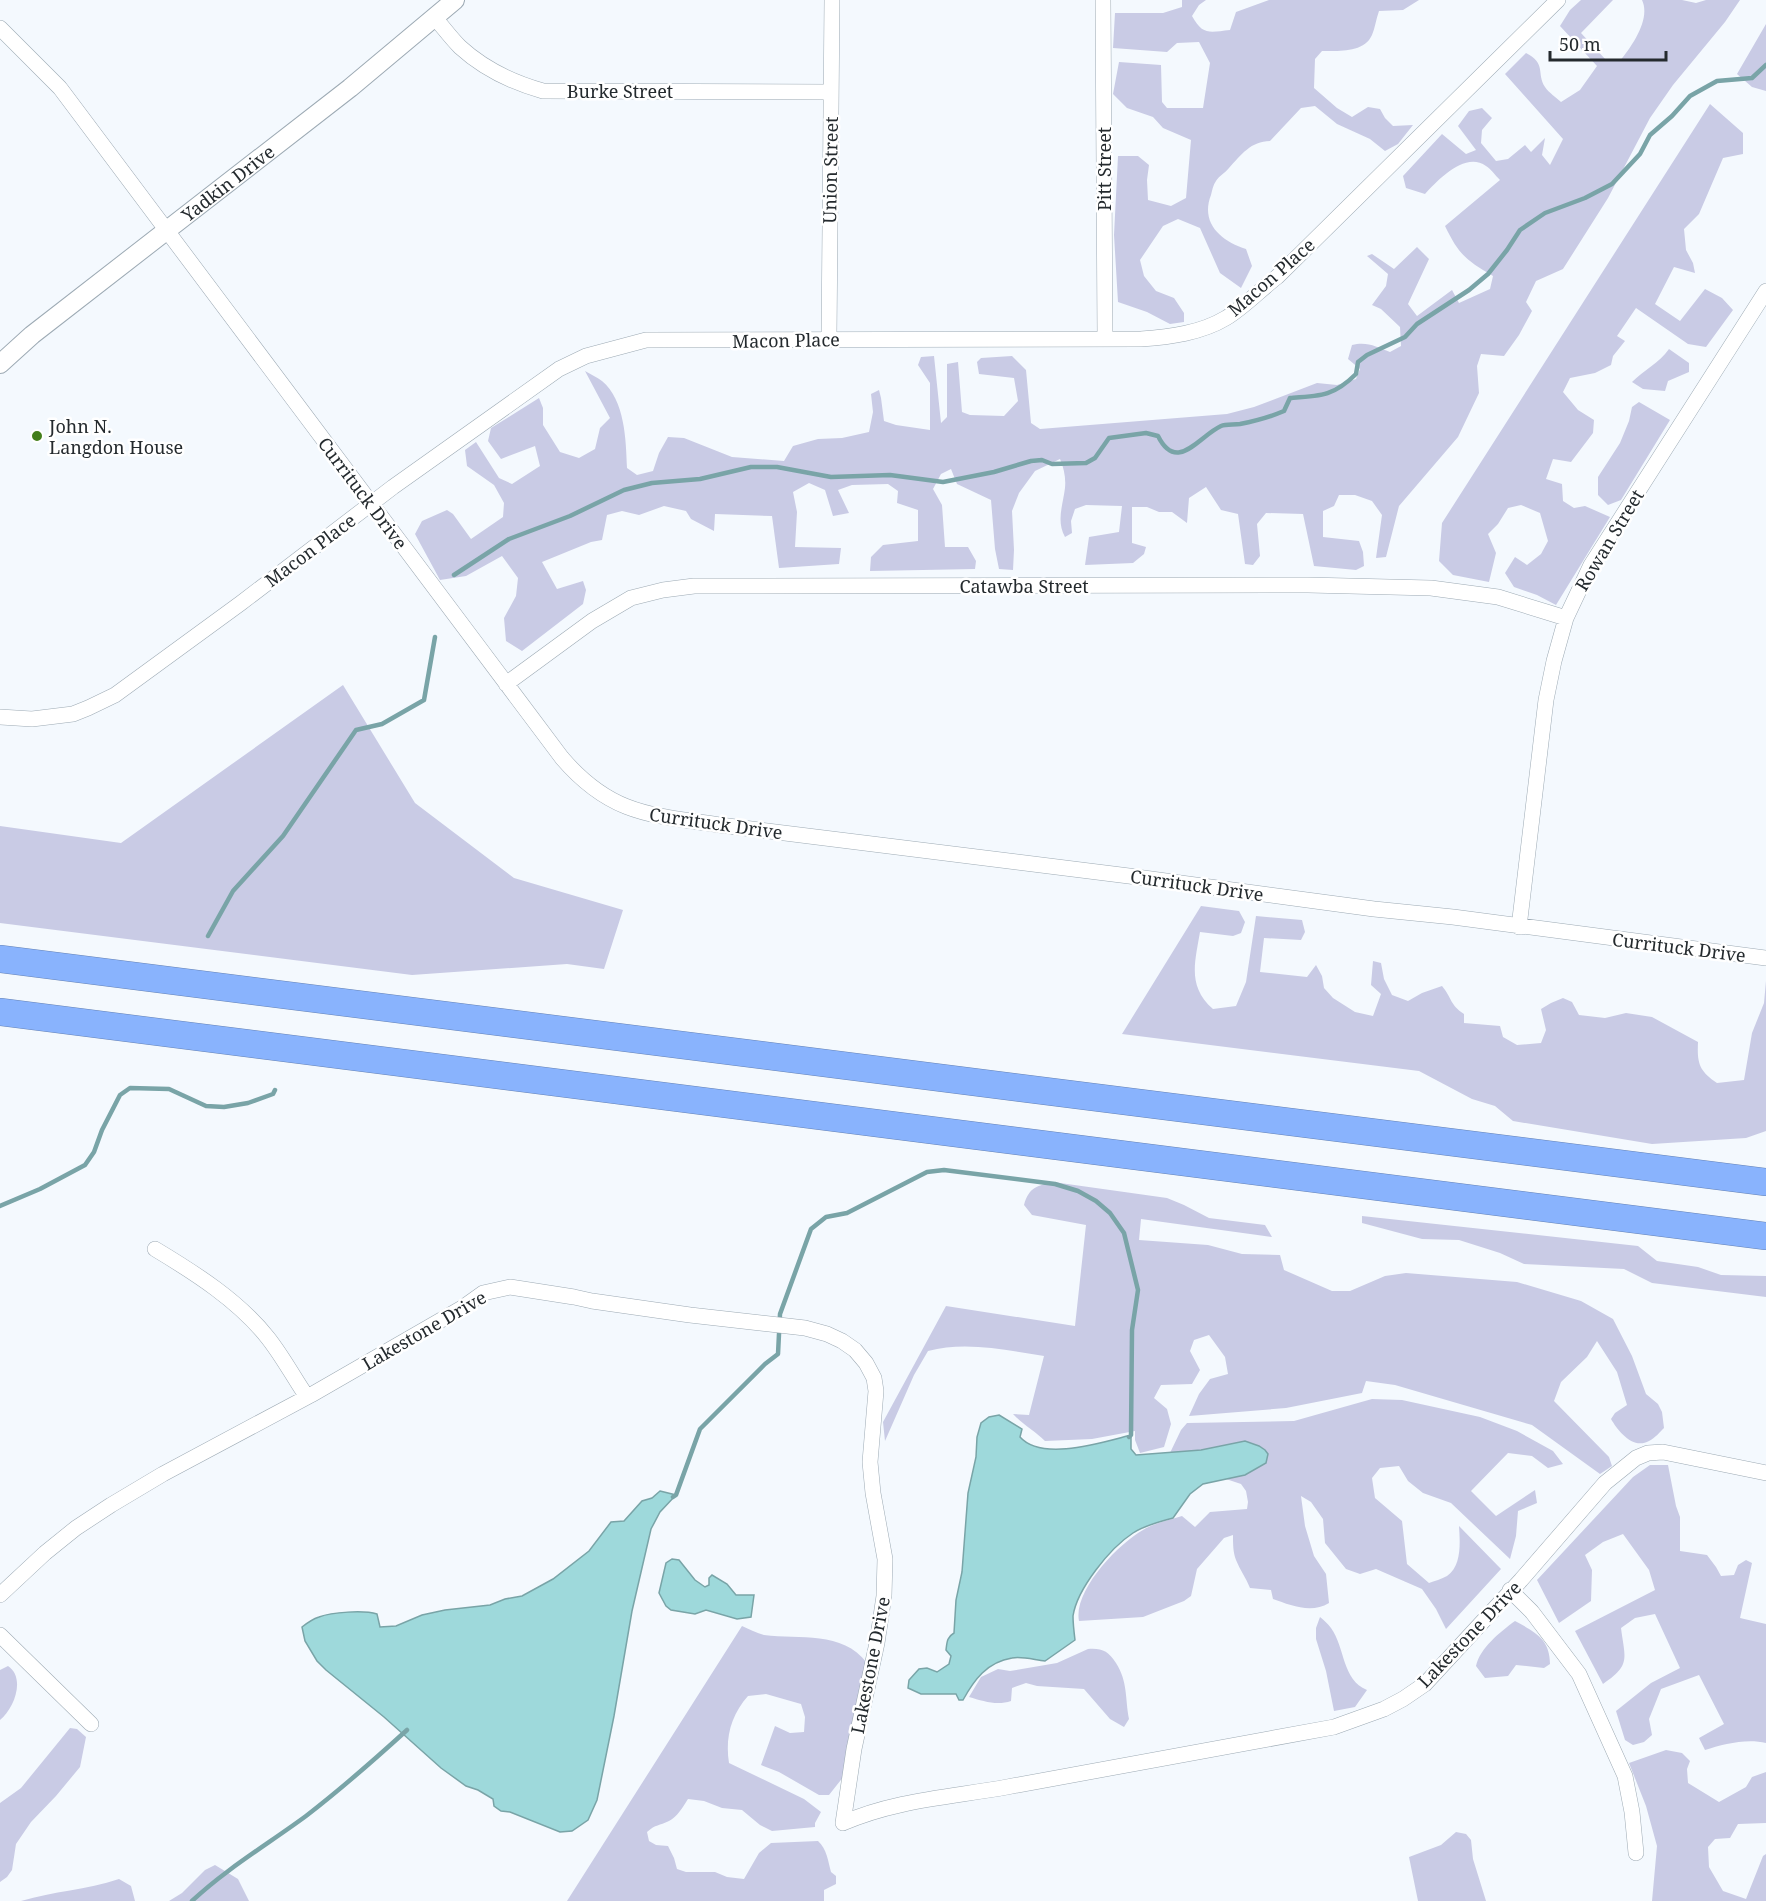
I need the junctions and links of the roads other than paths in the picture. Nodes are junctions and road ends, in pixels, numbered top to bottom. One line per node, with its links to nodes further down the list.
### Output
1 (455, 0): 5 (street, Yadkin Drive)
2 (832, 0): 7 (street, Union Street)
3 (1103, 0): 11 (street, Pitt Street)
4 (1558, 0): 11 (street, Macon Place)
5 (435, 18): 7 (street, Burke Street); 8 (street, Yadkin Drive)
6 (0, 28): 8 (street, Currituck Drive)
7 (831, 92): 10 (street, Union Street)
8 (166, 230): 12 (street, Yadkin Drive); 13 (street, Currituck Drive)
9 (1766, 291): 14 (street, Rowan Street)
10 (829, 339): 11 (street, Macon Place); 13 (street, Macon Place)
11 (1105, 339)
12 (0, 364)
13 (371, 504): 15 (street, Currituck Drive); 16 (street, Macon Place)
14 (1566, 618): 15 (street, Catawba Street); 17 (street, Rowan Street)
15 (506, 684): 17 (street, Currituck Drive)
16 (0, 717)
17 (1520, 927): 18 (street, Currituck Drive)
18 (1766, 958)
19 (0, 959): 21 (highway)
20 (0, 1011): 22 (highway)
21 (1766, 1182)
22 (1766, 1236)
23 (154, 1249): 24 (street)
24 (307, 1397): 26 (street, Lakestone Drive); 27 (street, Lakestone Drive)
25 (1766, 1473): 26 (street, Lakestone Drive)
26 (1510, 1590): 30 (street)
27 (0, 1595)
28 (0, 1635): 29 (street)
29 (91, 1724)
30 (1636, 1853)

